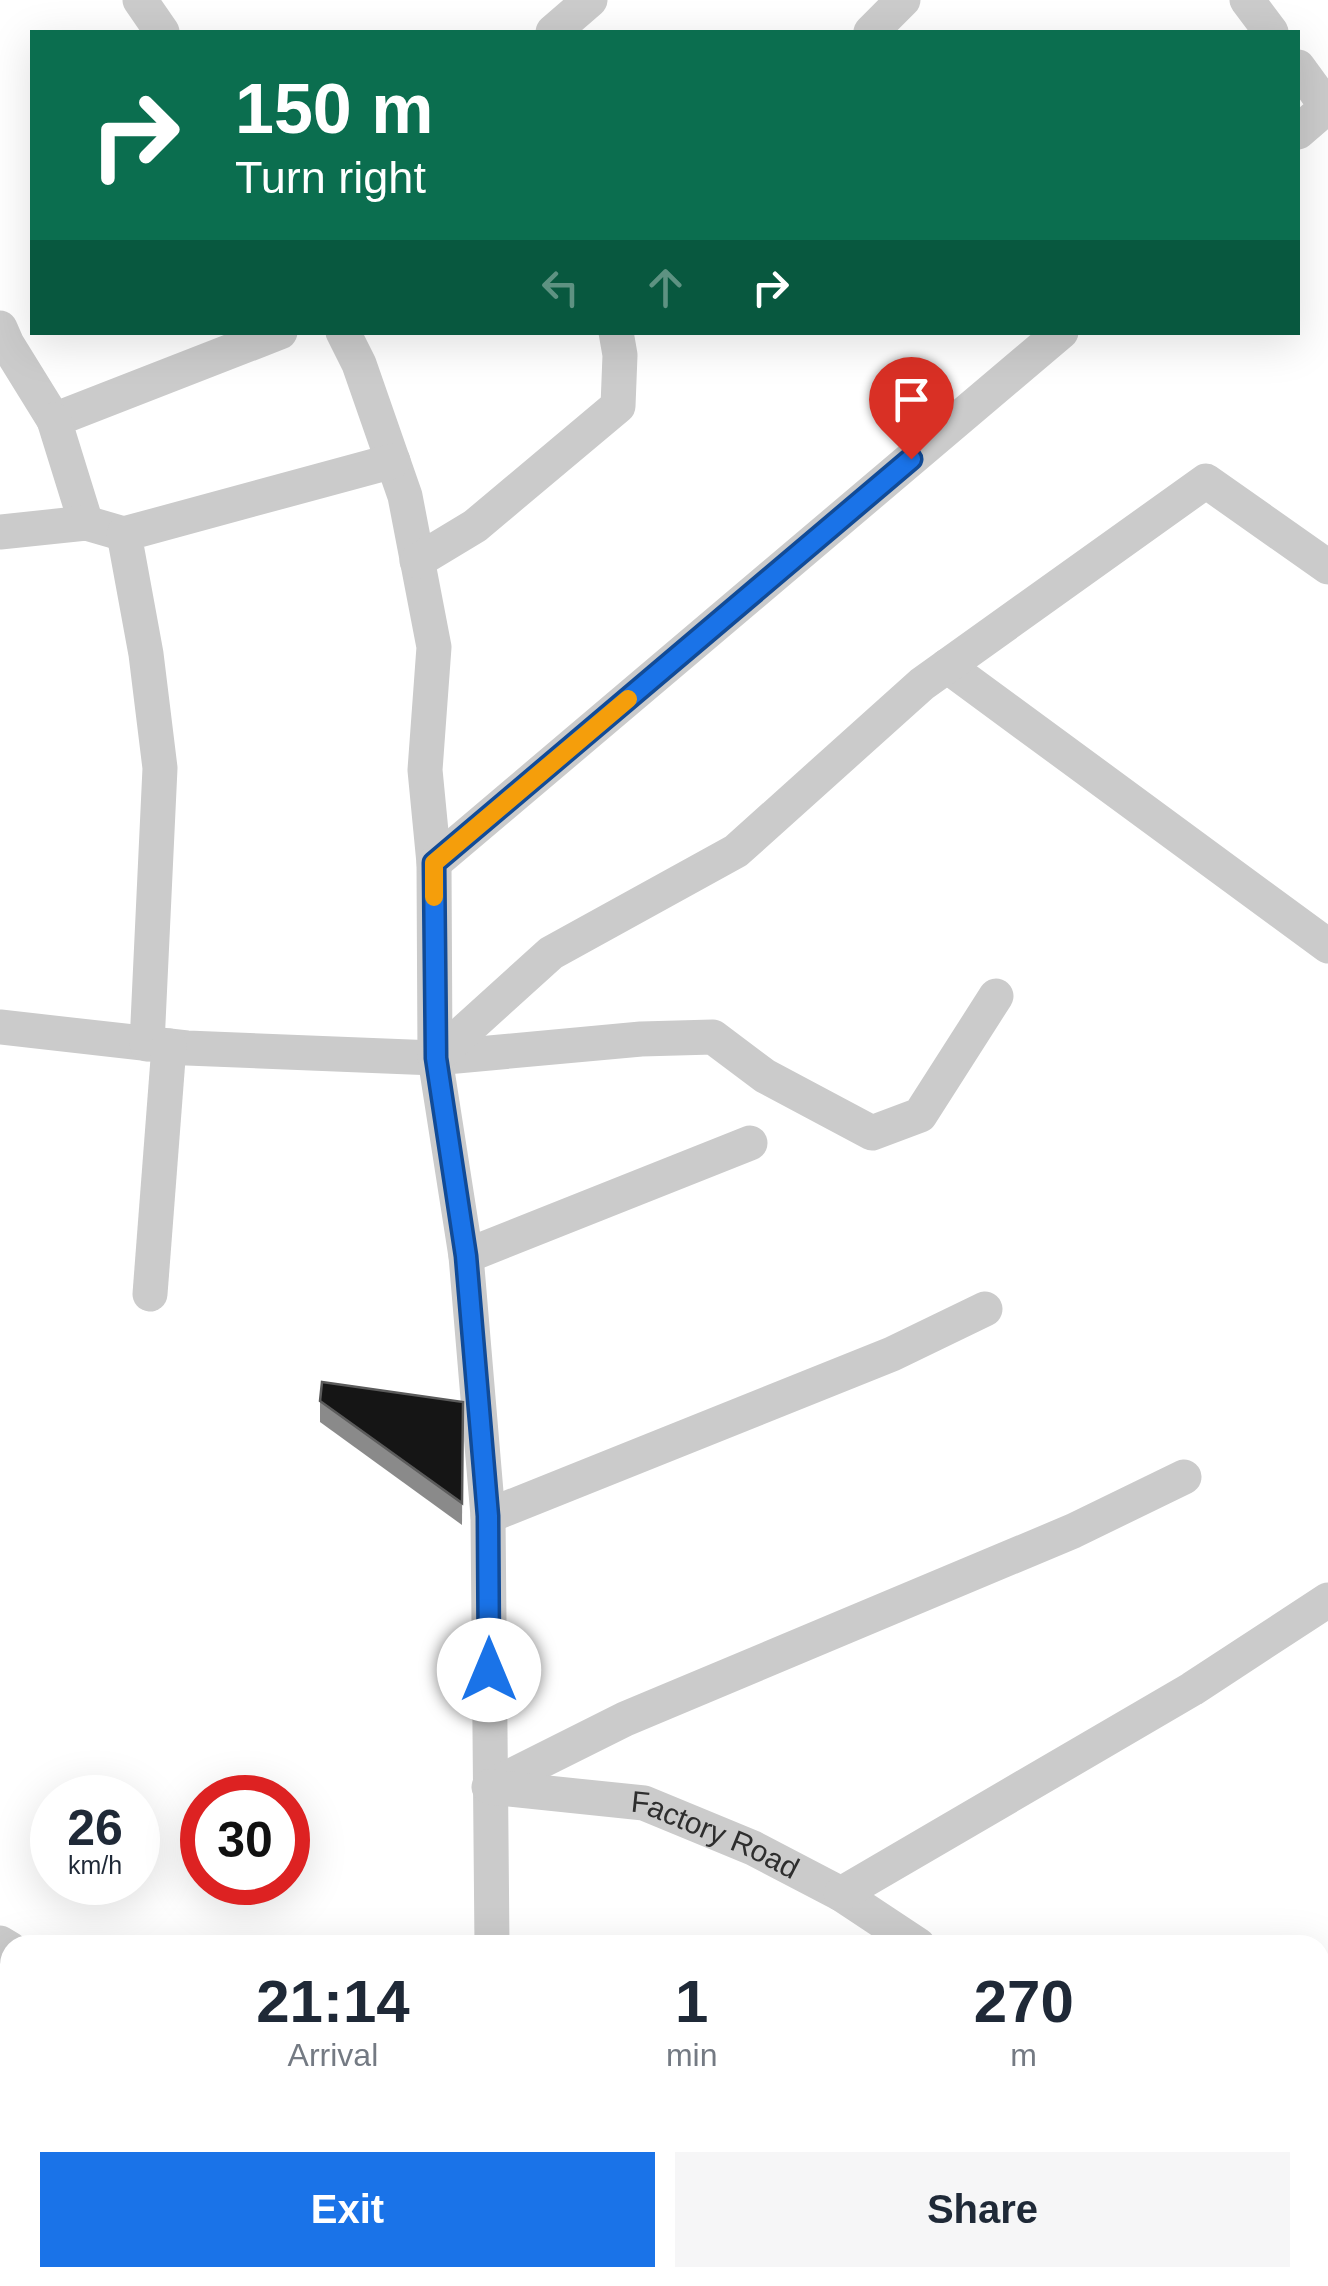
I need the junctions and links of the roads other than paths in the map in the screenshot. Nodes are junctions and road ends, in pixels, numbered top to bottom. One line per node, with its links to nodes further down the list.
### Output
1 (140, 0): 5 (street)
2 (590, 0): 6 (street)
3 (902, 0): 7 (street)
4 (1247, 0): 8 (street)
5 (161, 30)
6 (555, 30)
7 (873, 30)
8 (1270, 30)
9 (1300, 70): 10 (street)
10 (1300, 130)
11 (0, 328): 16 (street)
12 (272, 335): 16 (street)
13 (344, 335): 17 (street)
14 (617, 335): 21 (street)
15 (1056, 335): 24 (street)
16 (54, 420): 18 (street)
17 (393, 461): 20 (street); 21 (street)
18 (86, 523): 19 (street); 20 (street)
19 (0, 532)
20 (124, 534): 28 (street)
21 (417, 561): 24 (street)
22 (1328, 567): 23 (street)
23 (947, 666): 25 (street); 29 (street)
24 (434, 863): 29 (street)
25 (1328, 946)
26 (996, 996): 29 (street)
27 (0, 1026): 28 (street)
28 (158, 1045): 29 (street); 32 (street)
29 (436, 1058): 31 (street)
30 (750, 1143): 31 (street)
31 (466, 1256): 35 (street)
32 (150, 1294)
33 (985, 1309): 35 (street)
34 (1184, 1477): 37 (street)
35 (488, 1516): 37 (street)
36 (1328, 1600): 38 (street)
37 (489, 1787): 38 (street, Factory Road); 39 (street)
38 (841, 1894): 40 (street, Factory Road)
39 (492, 1935)
40 (903, 1935)

